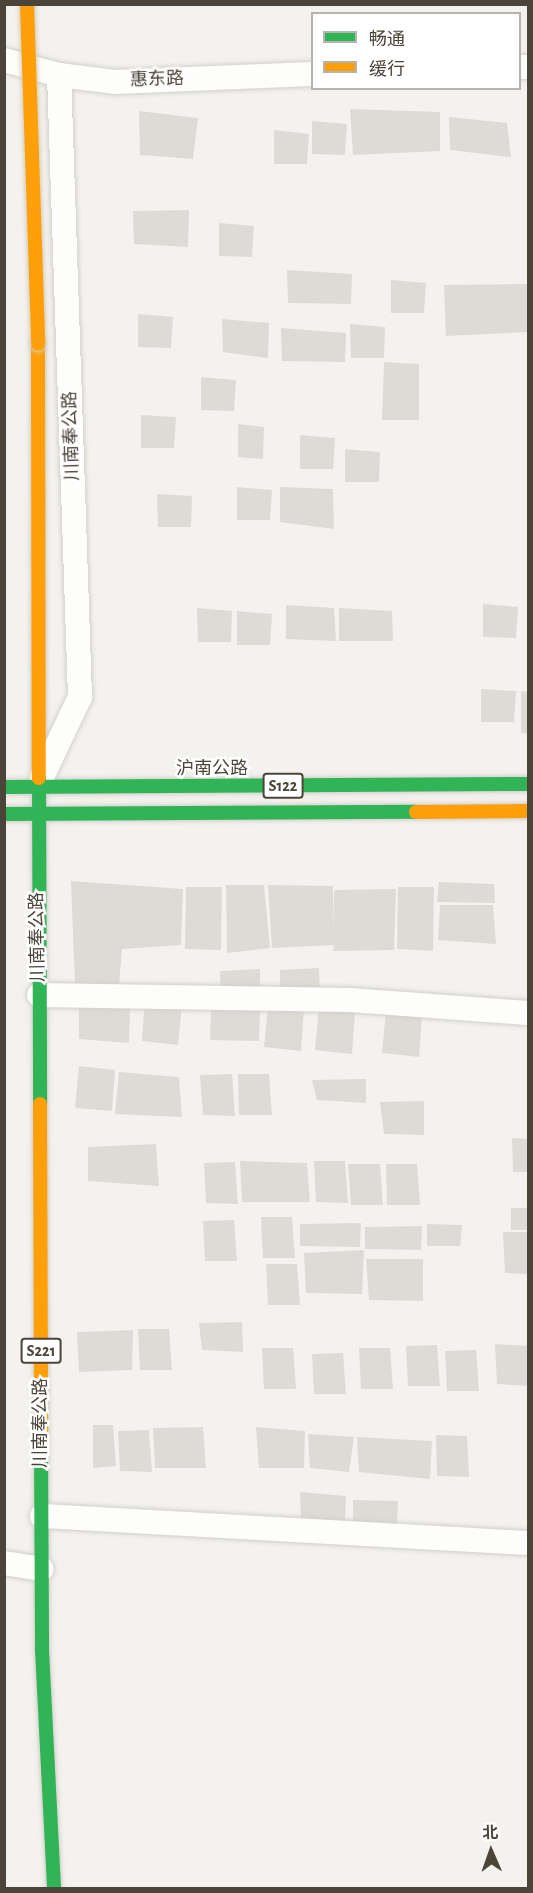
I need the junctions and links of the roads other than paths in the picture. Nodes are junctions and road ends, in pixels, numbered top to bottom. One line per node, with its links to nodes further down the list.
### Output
1 (27, 4): 7 (main road, 川南奉公路, bridge)
2 (4, 60): 4 (street, 惠东路)
3 (311, 74): 4 (street, 惠东路)
4 (59, 75): 7 (street, 川南奉公路)
5 (528, 784): 7 (main road, 沪南公路 / S122)
6 (4, 787): 7 (main road, 沪南公路 / S122)
7 (37, 787): 11 (main road, 川南奉公路)
8 (4, 799): 11 (main road)
9 (528, 811): 11 (main road, S122)
10 (4, 814): 11 (main road, S122)
11 (37, 814): 12 (main road, 川南奉公路 / S221)
12 (39, 995): 13 (street); 14 (main road, 川南奉公路 / S221)
13 (528, 1013)
14 (42, 1516): 15 (street); 17 (main road, 川南奉公路 / S221)
15 (528, 1543)
16 (4, 1563): 17 (street)
17 (42, 1569): 18 (main road, 川南奉公路 / S221)
18 (54, 1888)

